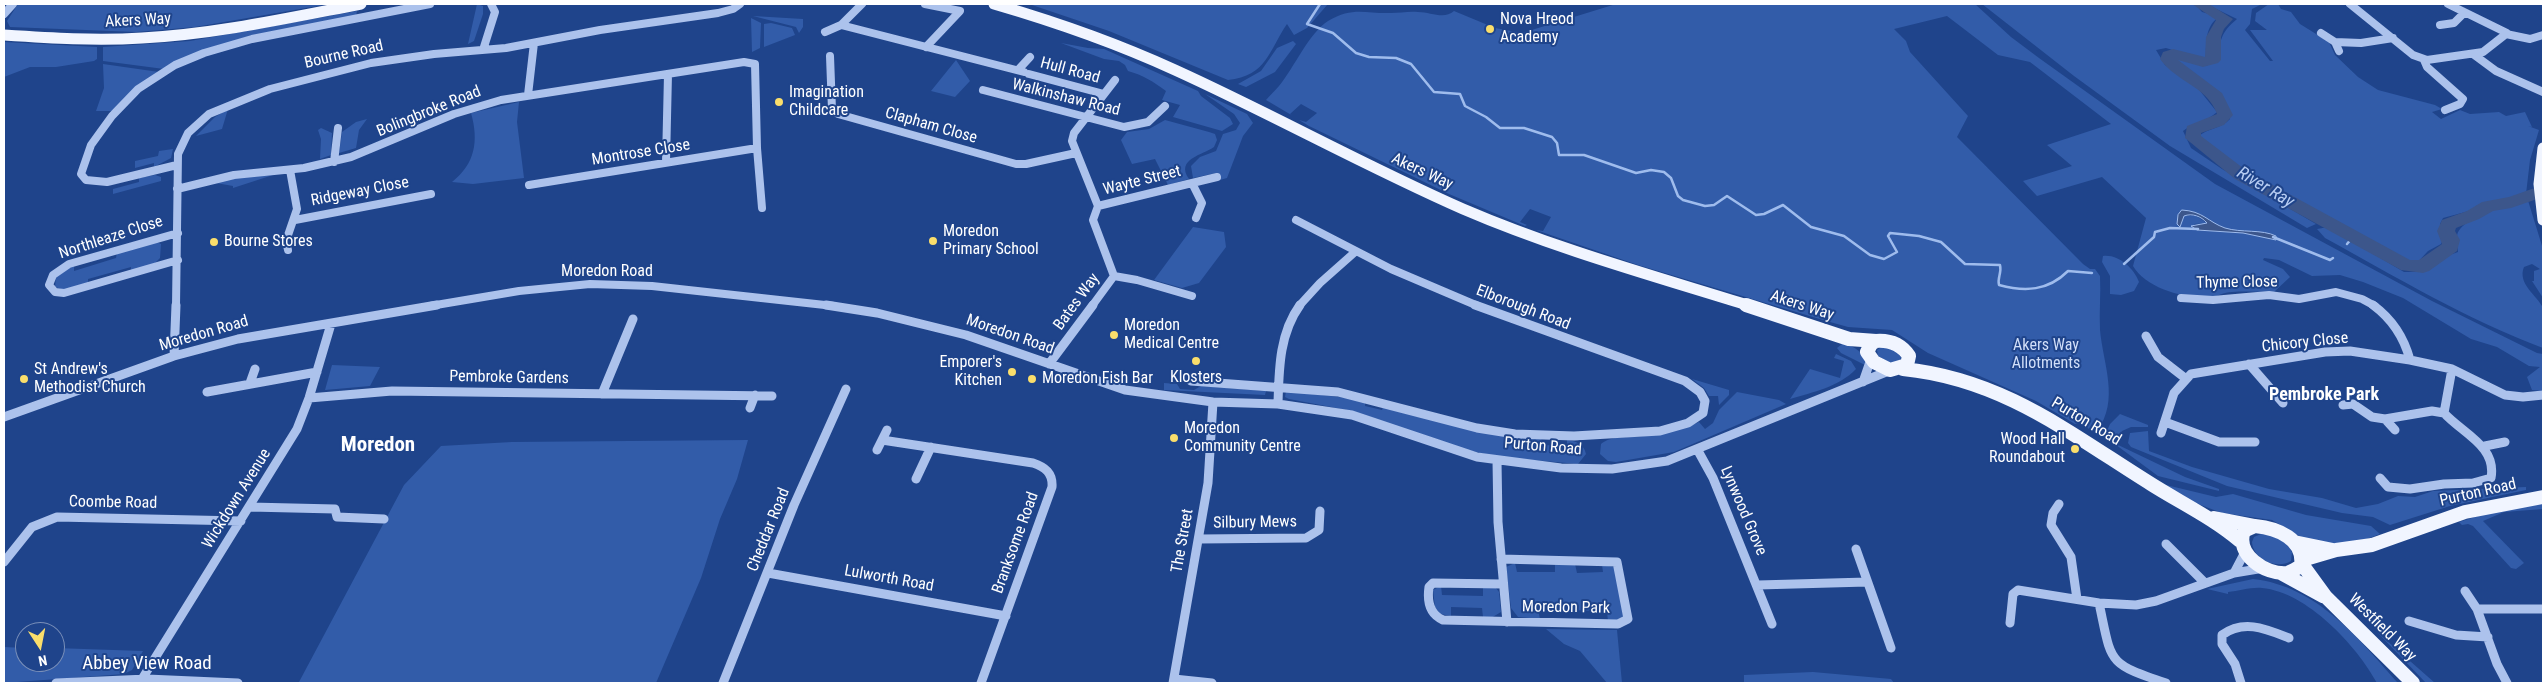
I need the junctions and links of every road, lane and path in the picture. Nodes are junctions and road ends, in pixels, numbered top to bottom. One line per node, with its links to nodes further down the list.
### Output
1 (13, 4): 12 (street)
2 (361, 4): 18 (main road, Akers Way)
3 (430, 4): 48 (street)
4 (491, 4): 24 (street)
5 (740, 4): 22 (street, Bourne Road)
6 (862, 4): 13 (street)
7 (925, 4): 23 (street)
8 (994, 4): 71 (main road, Akers Way)
9 (2350, 4): 20 (street)
10 (2448, 4): 11 (street)
11 (2464, 13): 14 (street); 17 (street)
12 (4, 14)
13 (841, 25): 15 (street); 23 (street, Hull Road)
14 (2440, 25)
15 (826, 32)
16 (2321, 33): 21 (street)
17 (2508, 33): 19 (street); 26 (street)
18 (4, 34)
19 (2543, 35)
20 (2393, 38): 21 (street); 29 (street)
21 (2335, 42): 25 (street)
22 (534, 43): 24 (street, Bourne Road); 36 (street)
23 (926, 47): 30 (street, Hull Road)
24 (484, 50): 48 (street, Bourne Road)
25 (2339, 51)
26 (2473, 54): 29 (street); 34 (street)
27 (830, 56): 45 (street, Clapham Close)
28 (1030, 57): 30 (street)
29 (2424, 60): 37 (street)
30 (1023, 72): 35 (street, Hull Road)
31 (668, 74): 36 (street, Bolingbroke Road); 43 (street, Bolingbroke Road); 47 (street)
32 (1115, 80): 35 (street, Hull Road)
33 (983, 90): 41 (street, Walkinshaw Road)
34 (2543, 92)
35 (1104, 94): 41 (street, Hull Road)
36 (528, 95): 46 (street, Bolingbroke Road)
37 (2460, 104): 39 (street); 40 (street)
38 (1165, 106): 41 (street, Walkinshaw Road)
39 (2468, 109)
40 (2446, 110)
41 (1086, 118): 45 (street, Bates Way)
42 (338, 128): 46 (street)
43 (757, 148): 47 (street, Montrose Close); 56 (street)
44 (2543, 148): 60 (main road)
45 (1076, 153): 55 (street, Bates Way)
46 (334, 162): 49 (street, Bolingbroke Road)
47 (666, 162): 52 (street, Montrose Close)
48 (177, 165): 53 (street, Bourne Road)
49 (290, 170): 53 (street, Bolingbroke Road); 58 (street)
50 (1217, 177): 51 (street, Wayte Street)
51 (1192, 183): 55 (street, Wayte Street); 57 (street, Wayte Street)
52 (530, 185)
53 (177, 189): 61 (street, Bourne Road)
54 (431, 194): 58 (street, Ridgeway Close)
55 (1098, 206): 65 (street, Bates Way)
56 (762, 208)
57 (1196, 218)
58 (295, 220): 62 (street)
59 (1296, 220): 63 (street, Elborough Road)
60 (2543, 220)
61 (178, 233): 64 (street, Bourne Road); 64 (street, Northleaze Close)
62 (288, 250)
63 (1355, 252): 88 (street); 105 (street, Elborough Road)
64 (178, 260): 74 (street, Bourne Road)
65 (1114, 276): 66 (street); 77 (street, Bates Way)
66 (1192, 296)
67 (2181, 298): 76 (street, Thyme Close)
68 (633, 319): 91 (street)
69 (331, 324): 74 (street, Moredon Road); 77 (street, Moredon Road); 83 (street, Wickdown Avenue)
70 (2146, 336): 84 (street)
71 (1849, 339): 72 (main road, Akers Way); 75 (main road, Akers Way)
72 (1876, 341): 73 (main road); 75 (main road)
73 (1906, 352): 80 (main road); 82 (main road, Purton Road)
74 (174, 356): 102 (street, Moredon Road)
75 (1869, 357): 80 (main road); 86 (street)
76 (2410, 360): 78 (street, Chicory Close); 81 (street, Chicory Close)
77 (1049, 364): 96 (street, Moredon Road)
78 (2249, 364): 84 (street, Chicory Close); 97 (street)
79 (255, 369): 87 (street)
80 (1897, 369): 82 (main road, Purton Road); 86 (street, Purton Road)
81 (2452, 370): 93 (street, Chicory Close); 101 (street)
82 (1934, 371): 121 (main road, Purton Road)
83 (317, 372): 87 (street); 95 (street, Wickdown Avenue)
84 (2185, 378): 104 (street)
85 (1191, 381): 88 (street, Purton Road)
86 (1863, 382): 112 (street, Purton Road)
87 (250, 383): 90 (street)
88 (1279, 386): 98 (street); 105 (street, Purton Road)
89 (846, 389): 135 (street, Cheddar Road)
90 (207, 392)
91 (602, 394): 92 (street, Pembroke Gardens); 95 (street, Pembroke Gardens)
92 (755, 395): 94 (street, Pembroke Gardens); 100 (street)
93 (2543, 395)
94 (772, 396)
95 (309, 398): 119 (street, Wickdown Avenue)
96 (1213, 402): 98 (street, Purton Road); 125 (street, The Street)
97 (2284, 403)
98 (1278, 404): 114 (street, Purton Road)
99 (2343, 405): 103 (street)
100 (750, 408)
101 (2444, 413): 103 (street); 110 (street)
102 (4, 417)
103 (2385, 419): 106 (street)
104 (2166, 422): 107 (street); 108 (street)
105 (1683, 426)
106 (2395, 430)
107 (2162, 433)
108 (2255, 442)
109 (2505, 442): 110 (street)
110 (2485, 446): 115 (street)
111 (931, 447): 113 (street, Branksome Road); 116 (street); 148 (street, Branksome Road)
112 (1697, 449): 114 (street, Purton Road); 141 (street, Lynwood Grove)
113 (877, 450)
114 (1497, 461): 131 (street, Moredon Park)
115 (2380, 478)
116 (916, 479)
117 (2543, 497): 130 (main road, Purton Road)
118 (2059, 504): 144 (street)
119 (250, 507): 122 (street); 123 (street, Wickdown Avenue)
120 (1320, 511): 125 (street, Silbury Mews)
121 (2212, 518): 124 (main road, Purton Road); 128 (main road, Purton Road)
122 (384, 519)
123 (241, 521): 132 (street, Coombe Road); 156 (street, Wickdown Avenue)
124 (2255, 526): 126 (main road, Purton Road); 128 (main road)
125 (1200, 539): 157 (street, The Street)
126 (2294, 542): 130 (main road, Purton Road); 133 (main road, Westfield Way)
127 (2166, 544): 139 (street)
128 (2242, 546): 134 (main road, Purton Road); 136 (street)
129 (1856, 549): 138 (street)
130 (2336, 550): 133 (main road, Purton Road)
131 (1501, 559): 140 (street, Moredon Park); 150 (street, Moredon Park)
132 (4, 562)
133 (2302, 562): 137 (main road, Purton Road); 143 (main road, Westfield Way)
134 (2264, 568): 136 (street); 137 (main road, Westfield Way)
135 (768, 573): 148 (street, Lulworth Road); 160 (street, Cheddar Road)
136 (2234, 573): 139 (street)
137 (2282, 573): 143 (main road, Westfield Way)
138 (1867, 582): 141 (street); 155 (street)
139 (2205, 583): 145 (street)
140 (1502, 584): 150 (street, Moredon Park); 150 (street, Moredon Park)
141 (1758, 585): 152 (street, Lynwood Grove)
142 (2465, 591): 146 (street)
143 (2326, 597): 165 (main road, Westfield Way)
144 (2077, 599): 145 (street); 151 (street)
145 (2099, 603): 163 (street)
146 (2477, 609): 147 (street); 153 (street)
147 (2543, 609)
148 (1006, 616): 161 (street, Branksome Road)
149 (2409, 620): 153 (street)
150 (1507, 622)
151 (2010, 623)
152 (1772, 624)
153 (2488, 637): 166 (street)
154 (2288, 638): 164 (street)
155 (1892, 648)
156 (142, 679): 158 (street, Abbey View Road); 159 (street, Abbey View Road)
157 (1173, 681): 162 (street)
158 (56, 683)
159 (238, 683)
160 (723, 683)
161 (981, 683)
162 (1212, 683)
163 (2166, 683)
164 (2241, 683)
165 (2413, 683)
166 (2507, 683)

